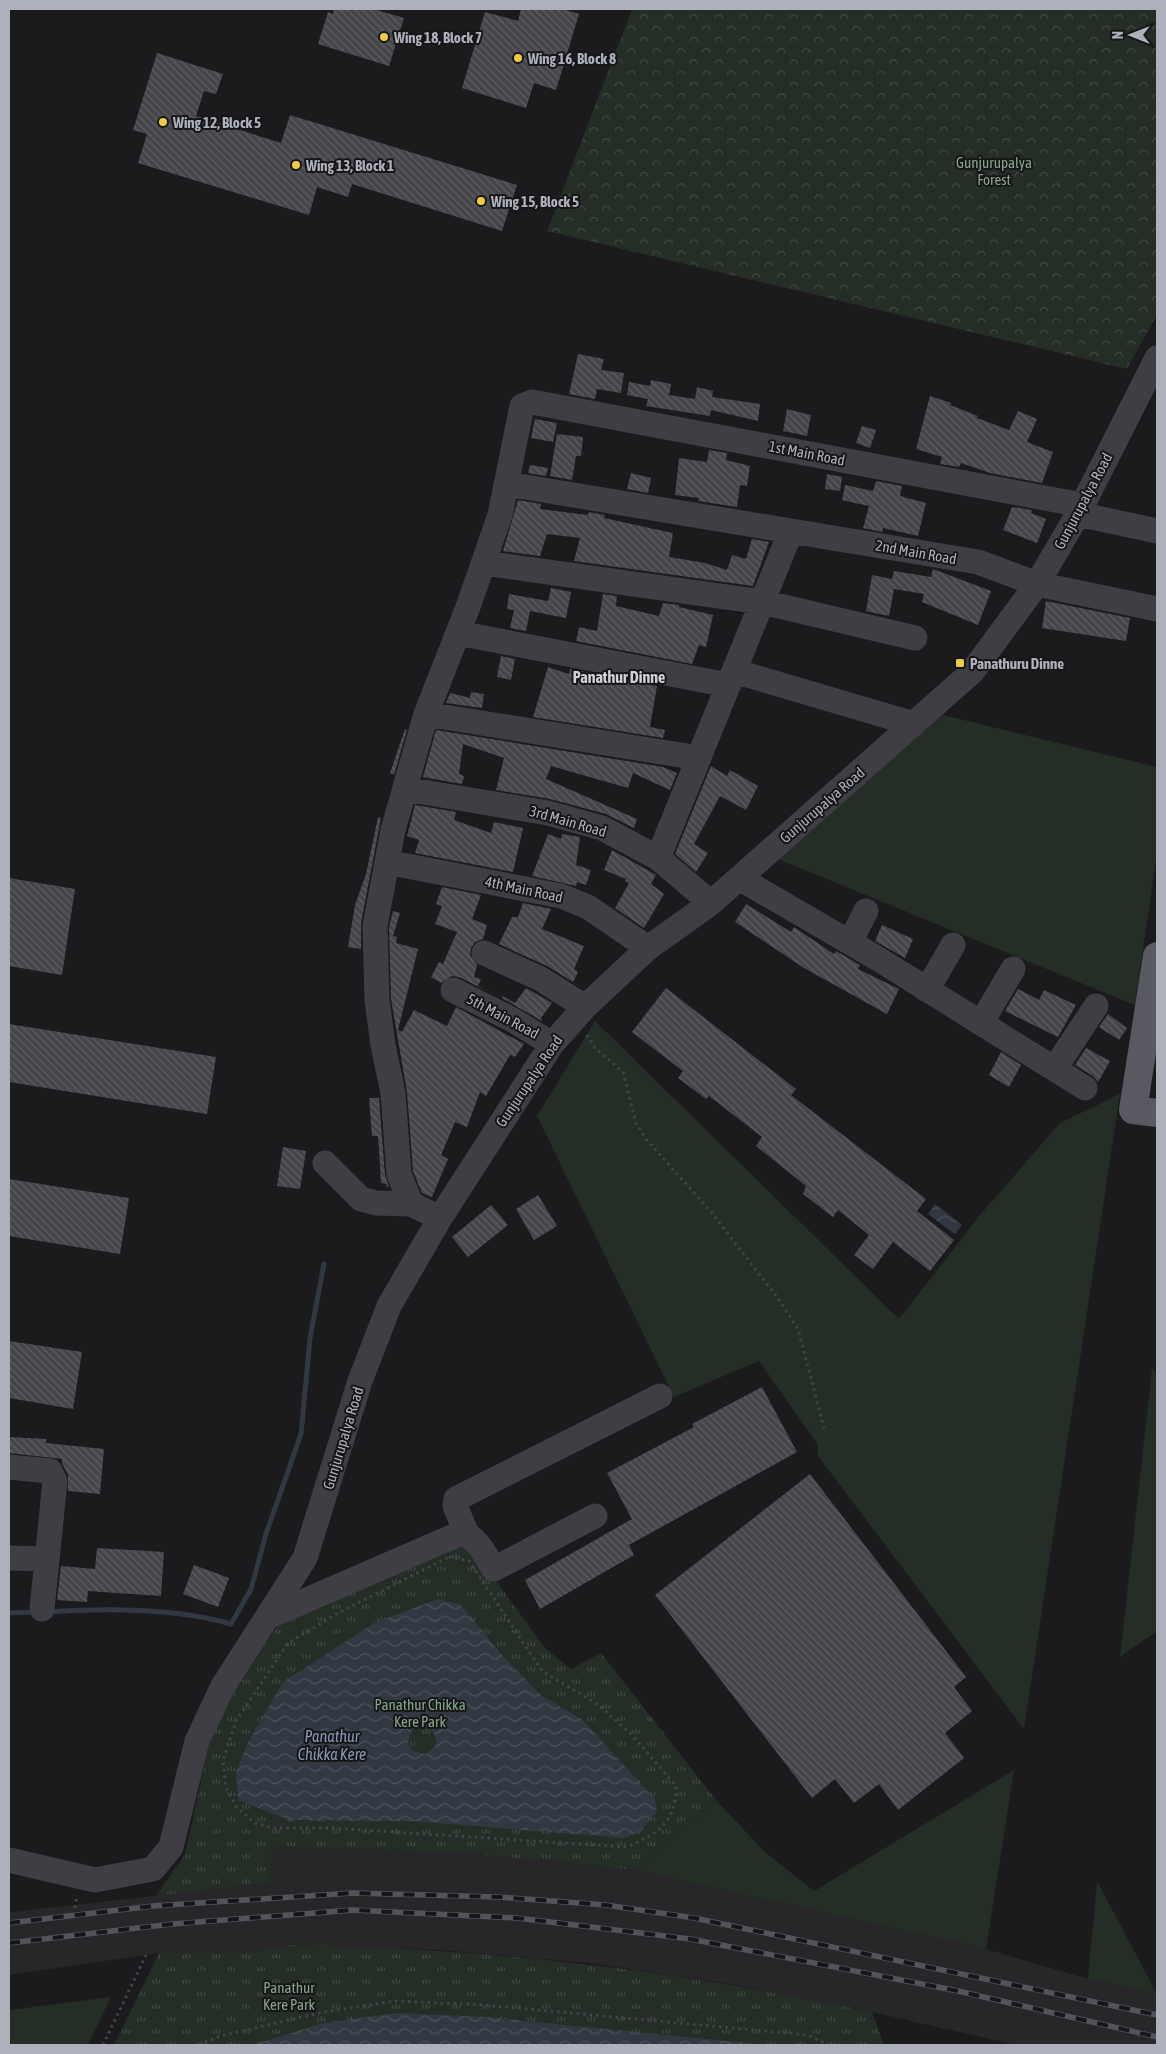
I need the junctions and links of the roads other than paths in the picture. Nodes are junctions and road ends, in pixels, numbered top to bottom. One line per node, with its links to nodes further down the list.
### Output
1 (1157, 358): 3 (street, Gunjurupalya Road)
2 (507, 484): 3 (street, 1st Main Road); 4 (street, 2nd Main Road); 6 (street)
3 (1080, 510): 5 (street, 1st Main Road); 7 (street, Gunjurupalya Road)
4 (791, 531): 7 (street, 2nd Main Road); 8 (street)
5 (1157, 531)
6 (484, 563): 8 (street); 10 (street)
7 (1037, 584): 9 (street, 2nd Main Road); 14 (street, Gunjurupalya Road)
8 (762, 602): 11 (street); 12 (street)
9 (1157, 609)
10 (458, 633): 12 (street); 13 (street)
11 (915, 638)
12 (731, 678): 14 (street); 15 (street)
13 (426, 714): 15 (street); 16 (street)
14 (914, 724): 19 (street, Gunjurupalya Road)
15 (700, 758): 17 (street)
16 (405, 789): 17 (street, 3rd Main Road); 18 (street)
17 (658, 858): 20 (street, 3rd Main Road)
18 (388, 862): 24 (street, 4th Main Road); 38 (street)
19 (739, 878): 20 (street, Gunjurupalya Road); 22 (street)
20 (711, 903): 24 (street, Gunjurupalya Road)
21 (866, 912): 22 (street)
22 (850, 942): 29 (street)
23 (952, 946): 29 (street)
24 (648, 948): 31 (street, Gunjurupalya Road)
25 (484, 953): 31 (street)
26 (1157, 956): 36 (main road)
27 (1013, 969): 32 (street)
28 (453, 990): 33 (street, 5th Main Road)
29 (927, 990): 32 (street)
30 (1096, 1006): 34 (street)
31 (579, 1013): 33 (street, Gunjurupalya Road)
32 (980, 1023): 34 (street)
33 (552, 1044): 39 (street, Gunjurupalya Road)
34 (1055, 1068): 35 (street)
35 (1085, 1088)
36 (1145, 1111)
37 (325, 1162): 38 (street)
38 (411, 1204): 39 (street)
39 (440, 1218): 47 (street, Gunjurupalya Road)
40 (660, 1396): 43 (street)
41 (9, 1468): 45 (street)
42 (595, 1516): 43 (street)
43 (468, 1534): 47 (street)
44 (9, 1558): 45 (street)
45 (46, 1559): 46 (street)
46 (42, 1609)
47 (270, 1616): 48 (street, Gunjurupalya Road)
48 (9, 1860)

